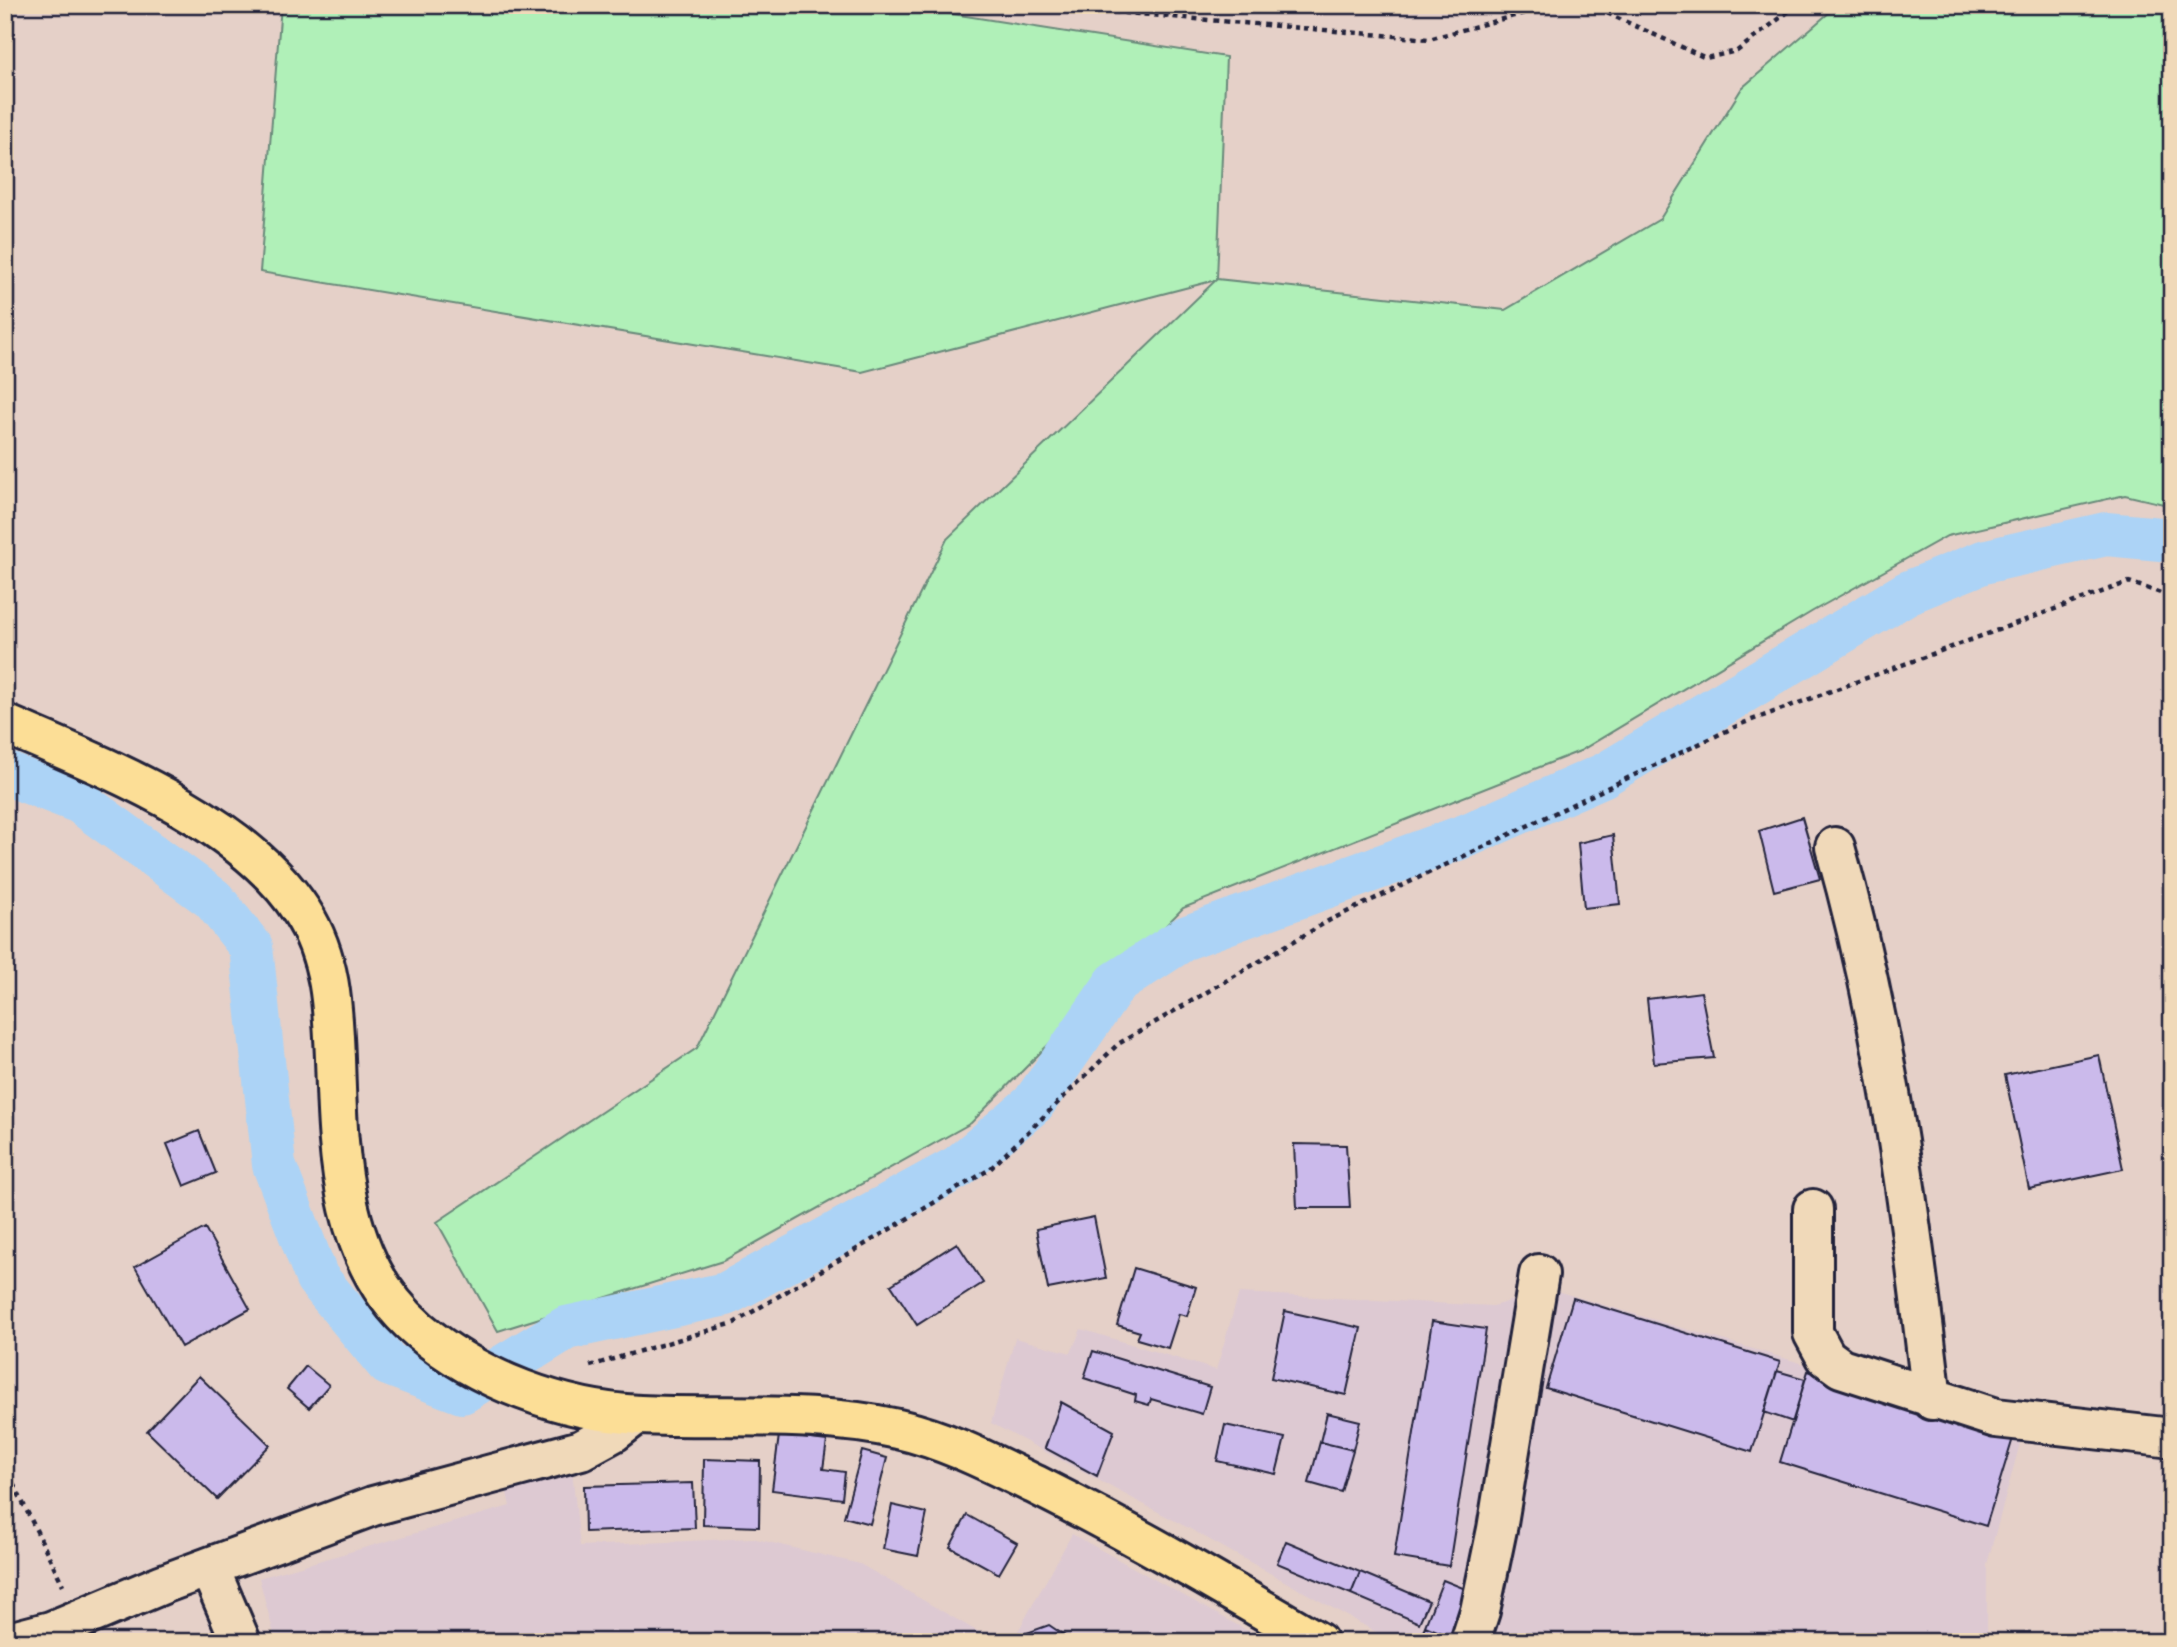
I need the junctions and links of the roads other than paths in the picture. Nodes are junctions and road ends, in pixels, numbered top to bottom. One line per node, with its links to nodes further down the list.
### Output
1 (5, 724): 6 (main road)
2 (1835, 847): 5 (street)
3 (1813, 1209): 5 (street)
4 (1539, 1274): 12 (street)
5 (1932, 1400): 7 (street)
6 (636, 1415): 8 (street); 11 (main road)
7 (2172, 1438)
8 (209, 1567): 9 (street); 10 (street)
9 (9, 1642)
10 (241, 1642)
11 (1318, 1642)
12 (1470, 1642)

